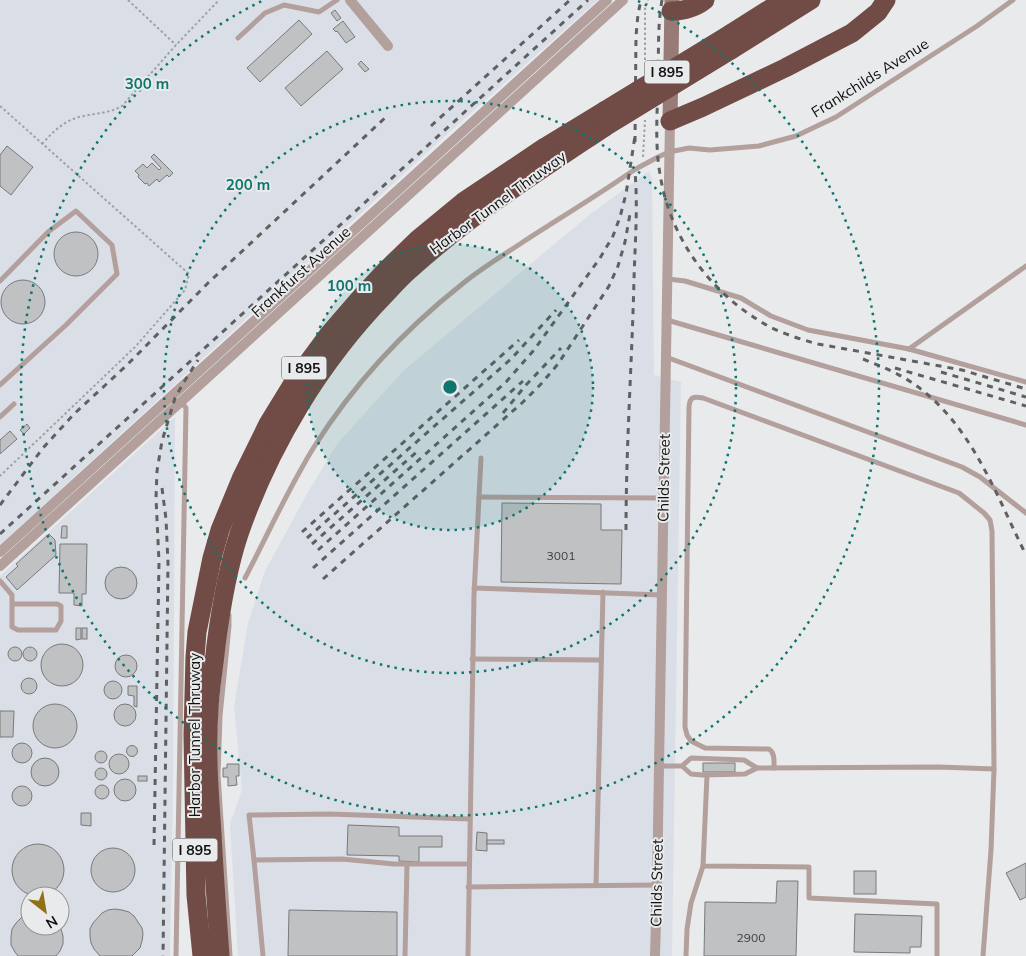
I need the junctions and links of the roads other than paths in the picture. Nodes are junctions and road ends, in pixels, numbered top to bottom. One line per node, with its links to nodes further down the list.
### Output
1 (337, 0): 11 (lane)
2 (350, 0): 13 (street)
3 (607, 0): 25 (street, Frankfurst Avenue)
4 (623, 0): 25 (street, Frankfurst Avenue)
5 (705, 0): 10 (highway)
6 (784, 0): 12 (highway, Harbor Tunnel Thruway / I 895)
7 (811, 0): 12 (highway, Harbor Tunnel Thruway / I 895)
8 (886, 0): 15 (highway)
9 (1013, 0): 16 (lane, Frankchilds Avenue)
10 (671, 6): 15 (main road, Childs Street)
11 (238, 38)
12 (730, 42): 14 (highway, Harbor Tunnel Thruway / I 895, bridge)
13 (388, 46)
14 (604, 119): 35 (highway, Harbor Tunnel Thruway / I 895); 45 (highway, Harbor Tunnel Thruway / I 895)
15 (670, 121): 16 (street, Childs Street)
16 (669, 152): 18 (street, Childs Street); 35 (lane, Frankchilds Avenue)
17 (1026, 266): 21 (lane)
18 (668, 279): 20 (street, Childs Street); 21 (lane)
19 (0, 281): 24 (lane)
20 (667, 320): 22 (street, Childs Street); 28 (lane)
21 (908, 349): 23 (lane)
22 (665, 357): 31 (street, Childs Street); 32 (lane)
23 (1026, 382)
24 (0, 385)
25 (178, 397): 33 (street, Frankfurst Avenue); 34 (street, Frankfurst Avenue); 45 (lane)
26 (14, 404): 27 (lane)
27 (0, 417)
28 (1026, 425)
29 (481, 458): 30 (lane)
30 (479, 497): 31 (lane); 37 (lane)
31 (663, 498): 39 (street, Childs Street)
32 (1026, 513)
33 (0, 552)
34 (0, 566)
35 (237, 575): 40 (lane); 45 (highway, Harbor Tunnel Thruway / I 895)
36 (0, 581): 41 (lane)
37 (474, 588): 38 (lane); 43 (lane)
38 (603, 592): 39 (lane); 44 (lane)
39 (662, 594): 46 (street, Childs Street)
40 (229, 599)
41 (13, 604): 41 (lane)
42 (229, 608): 45 (lane)
43 (472, 659): 44 (lane); 52 (lane)
44 (601, 660): 57 (lane)
45 (200, 744): 60 (lane); 61 (highway, Harbor Tunnel Thruway / I 895); 62 (highway, Harbor Tunnel Thruway / I 895); 63 (lane)
46 (659, 766): 47 (lane); 58 (street, Childs Street)
47 (682, 766): 48 (lane); 51 (lane)
48 (757, 768): 49 (lane); 51 (lane)
49 (774, 768): 50 (lane); 50 (lane)
50 (994, 769): 70 (lane)
51 (707, 775): 56 (lane)
52 (470, 819): 53 (lane); 55 (lane)
53 (254, 860): 54 (lane); 64 (lane)
54 (407, 864): 55 (lane); 65 (lane)
55 (469, 864): 59 (lane)
56 (703, 866): 68 (lane); 69 (lane)
57 (596, 885): 58 (lane); 59 (lane)
58 (657, 885): 67 (street, Childs Street)
59 (468, 887): 66 (lane)
60 (176, 956)
61 (202, 956)
62 (220, 956)
63 (230, 956)
64 (263, 956)
65 (405, 956)
66 (468, 956)
67 (655, 956)
68 (686, 956)
69 (937, 956)
70 (983, 956)

